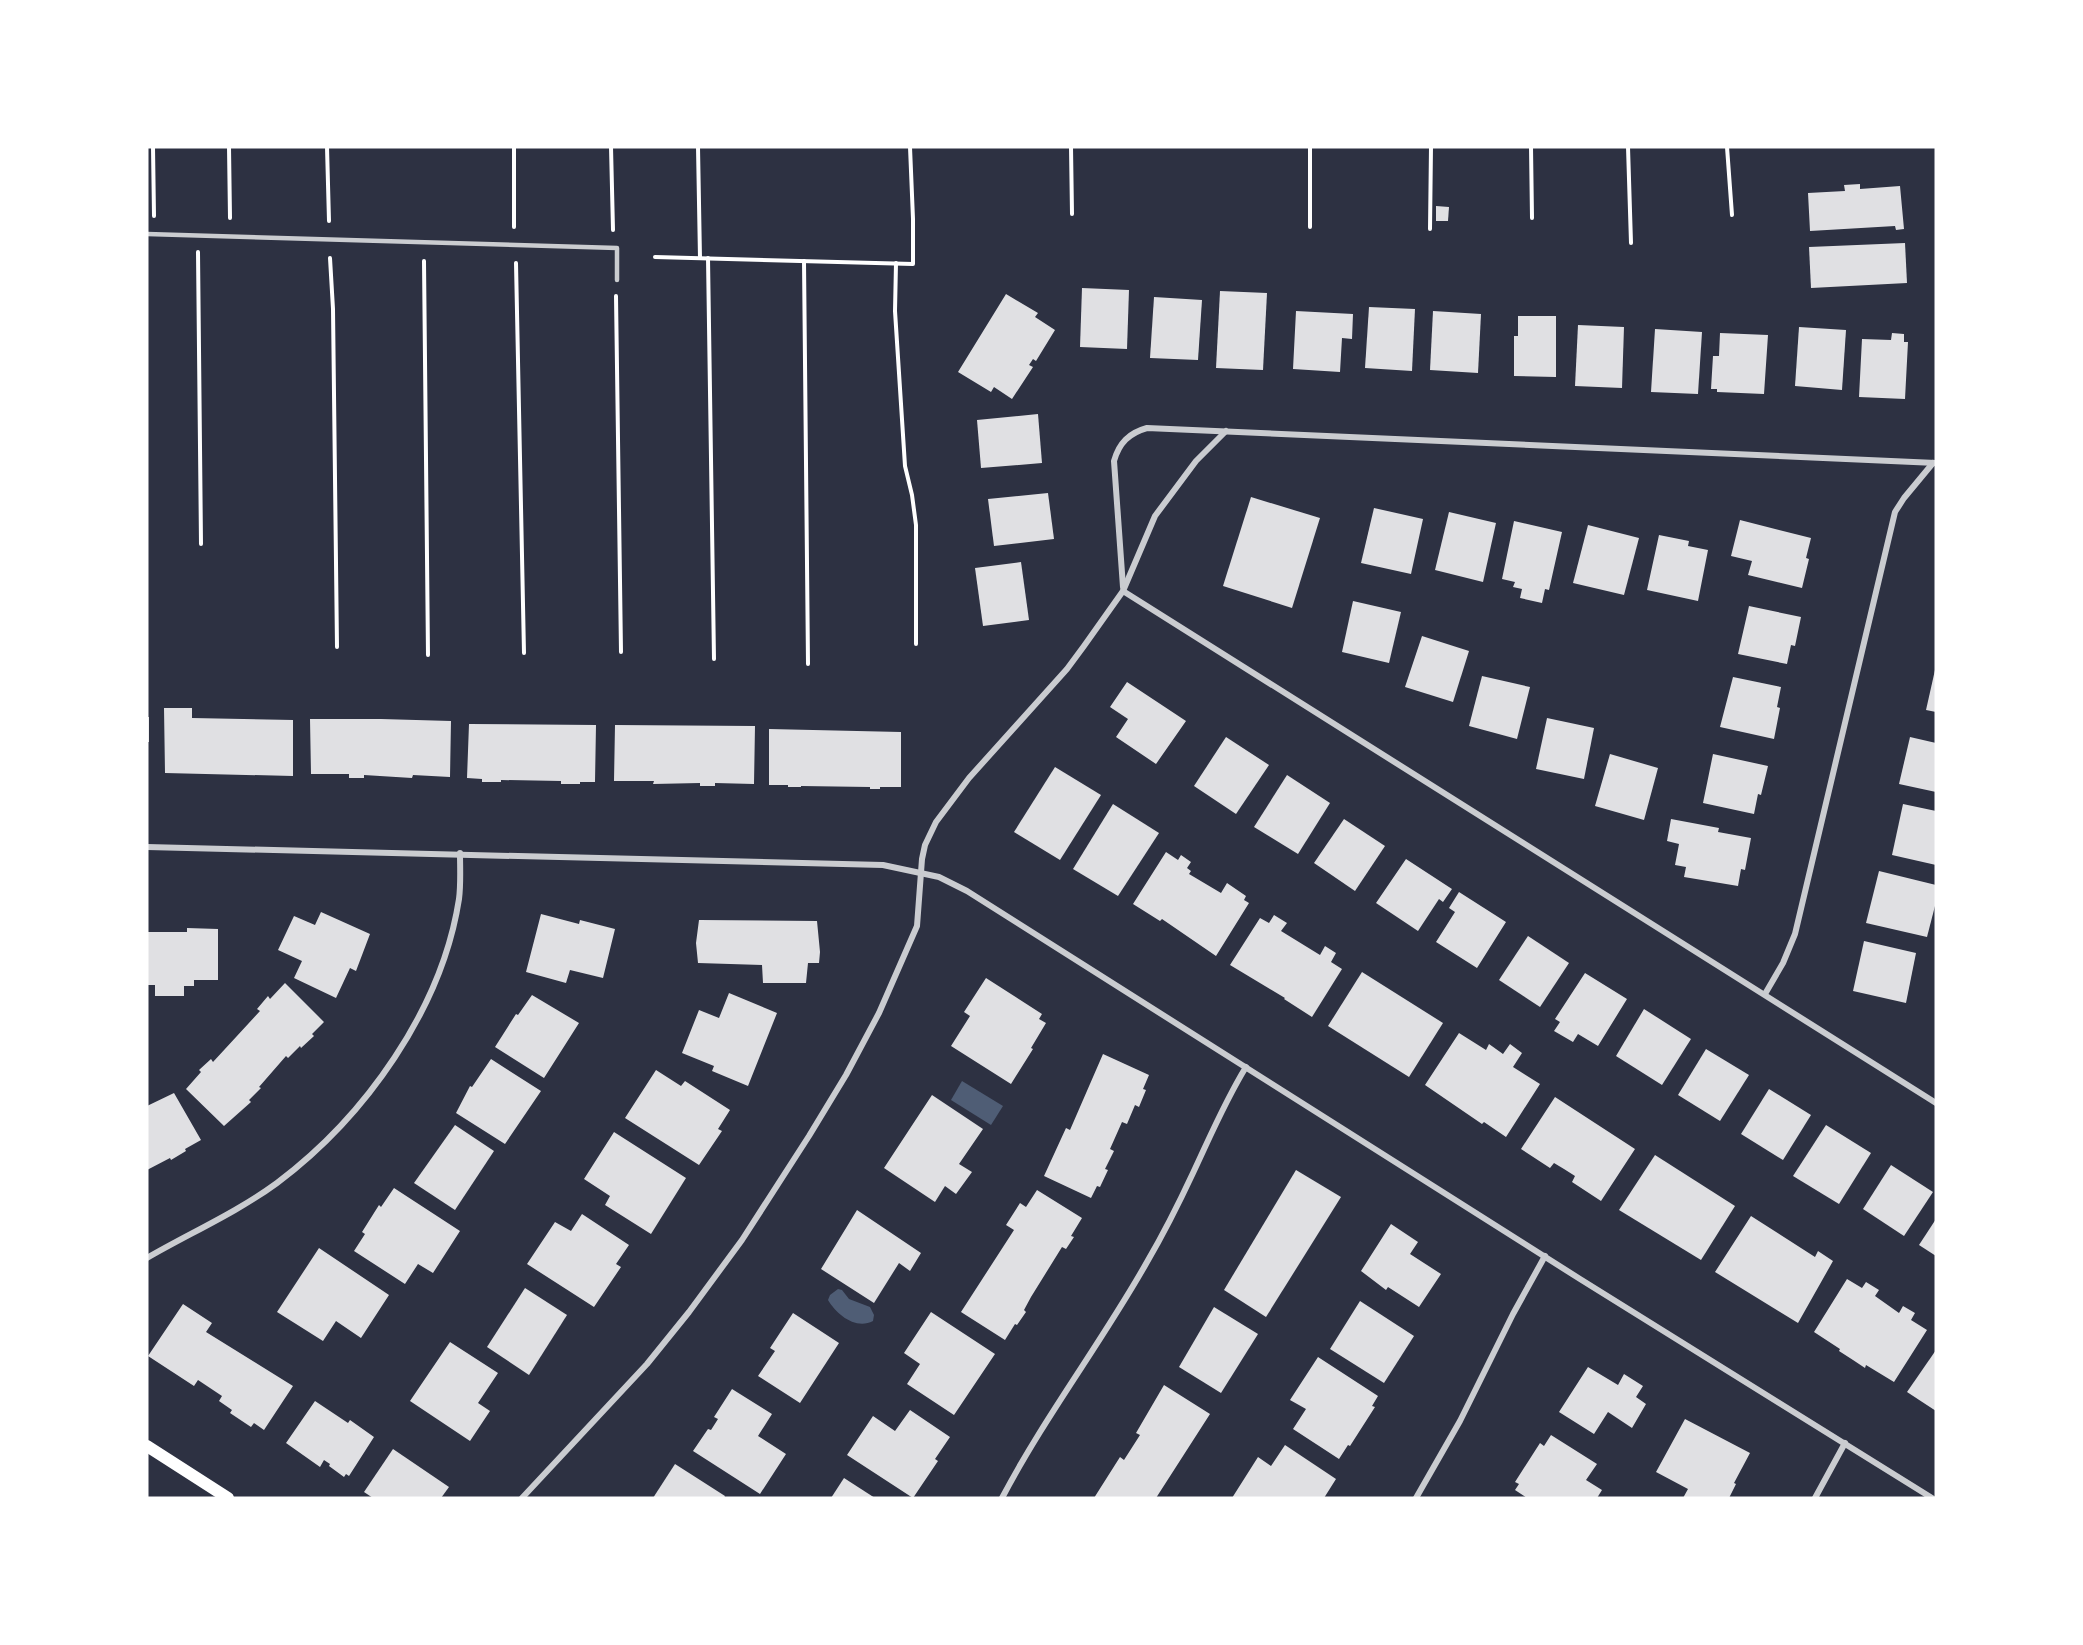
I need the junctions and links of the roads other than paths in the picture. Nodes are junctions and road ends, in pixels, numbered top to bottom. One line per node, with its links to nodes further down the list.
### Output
1 (147, 234): 2 (lane)
2 (617, 280)
3 (1226, 431): 4 (street); 5 (street); 5 (street)
4 (1935, 462): 9 (street)
5 (1124, 591): 8 (street); 9 (street)
6 (147, 847): 7 (street)
7 (460, 853): 8 (street); 13 (street)
8 (921, 871): 10 (street); 17 (street)
9 (1765, 994): 11 (street)
10 (1246, 1067): 12 (street); 18 (street)
11 (1936, 1103)
12 (1545, 1256): 14 (street); 19 (street)
13 (147, 1258)
14 (1845, 1443): 20 (street); 21 (street)
15 (147, 1446): 16 (main road)
16 (228, 1498)
17 (522, 1498)
18 (1002, 1498)
19 (1416, 1498)
20 (1815, 1498)
21 (1932, 1498)

